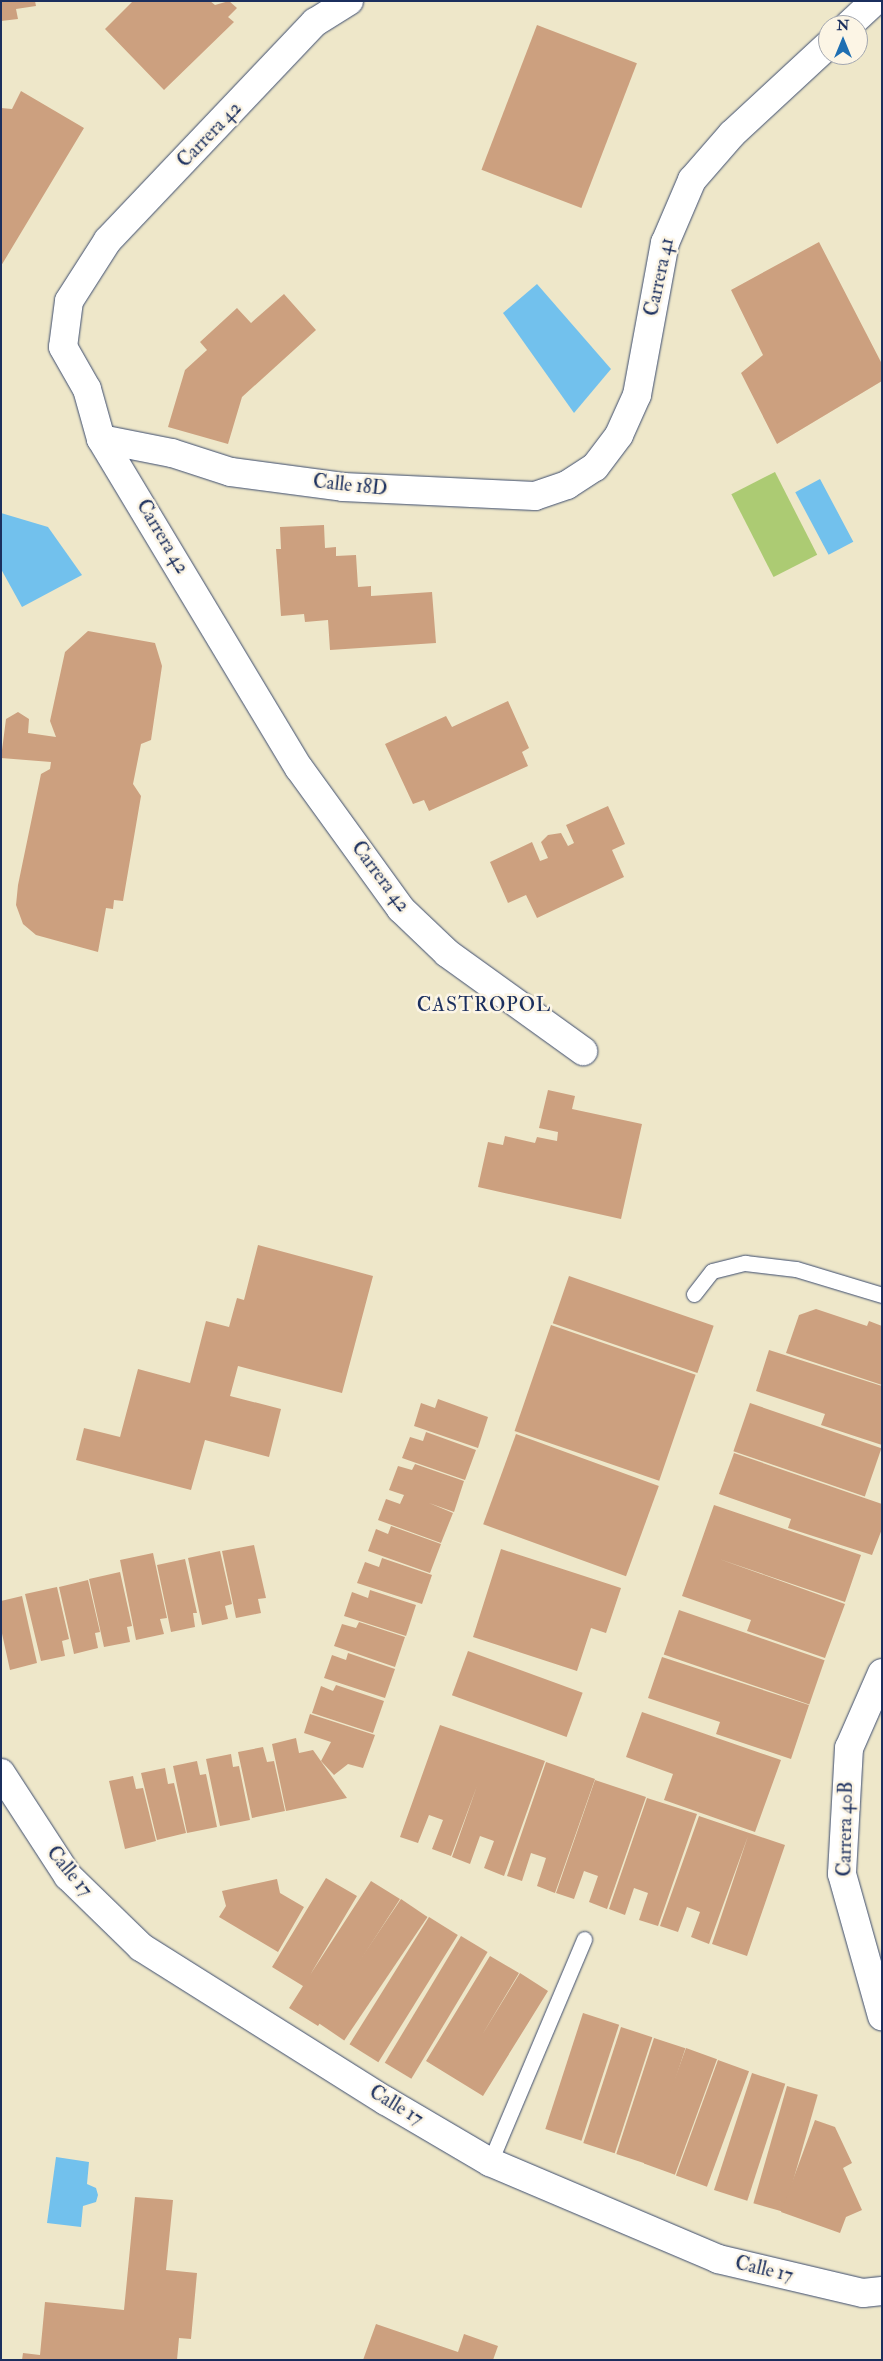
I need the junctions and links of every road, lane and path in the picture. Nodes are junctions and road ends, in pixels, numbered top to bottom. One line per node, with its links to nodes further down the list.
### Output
1 (349, 1): 5 (street, Carrera 42)
2 (875, 1): 3 (street)
3 (860, 15)
4 (818, 54): 6 (street, Carrera 41)
5 (102, 439): 6 (street, Calle 18D); 7 (street, Carrera 42)
6 (595, 467)
7 (582, 1051)
8 (694, 1294): 9 (lane)
9 (882, 1295)
10 (882, 1673): 13 (street, Carrera 40B)
11 (1, 1773): 14 (street, Calle 17)
12 (584, 1939): 14 (lane)
13 (882, 2016)
14 (490, 2162): 15 (street, Calle 17)
15 (882, 2291)

